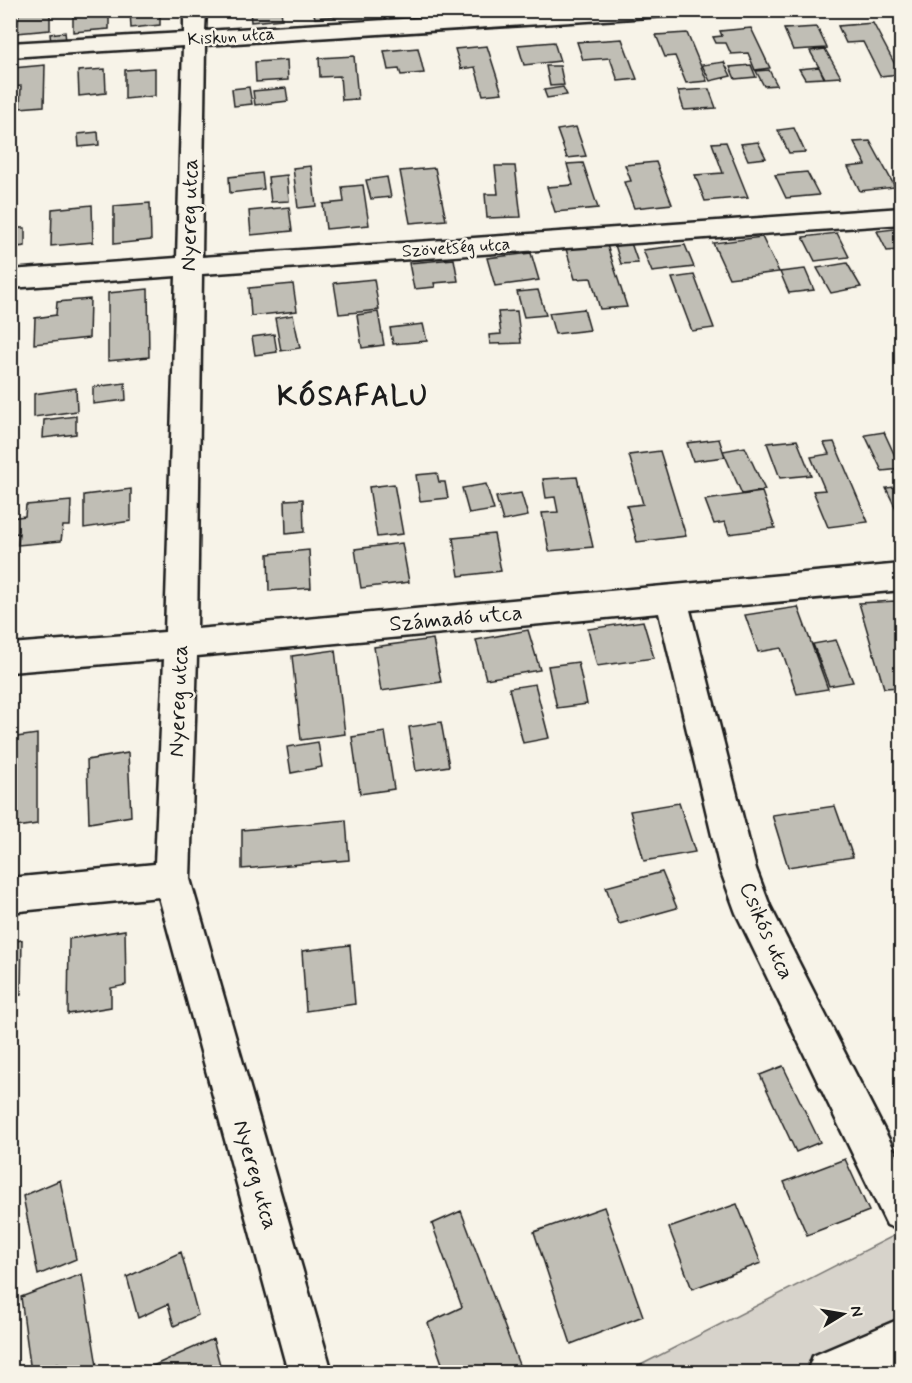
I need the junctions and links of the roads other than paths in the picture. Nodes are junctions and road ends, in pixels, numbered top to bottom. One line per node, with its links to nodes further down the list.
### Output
1 (195, 10): 3 (street, Nyereg utca)
2 (666, 10): 3 (street, Kiskun utca)
3 (193, 40): 4 (street, Kiskun utca); 6 (street, Nyereg utca)
4 (10, 50)
5 (902, 216): 6 (street, Szövetség utca)
6 (189, 267): 7 (street, Szövetség utca); 10 (street, Nyereg utca)
7 (10, 279)
8 (902, 577): 9 (street, Számadó utca)
9 (671, 598): 10 (street, Számadó utca); 14 (street, Csikós utca)
10 (181, 644): 11 (street, Számadó utca); 12 (street, Nyereg utca)
11 (10, 658)
12 (172, 879): 13 (street); 16 (street, Nyereg utca)
13 (10, 895)
14 (902, 1210)
15 (902, 1340): 17 (street)
16 (310, 1372)
17 (829, 1372)

